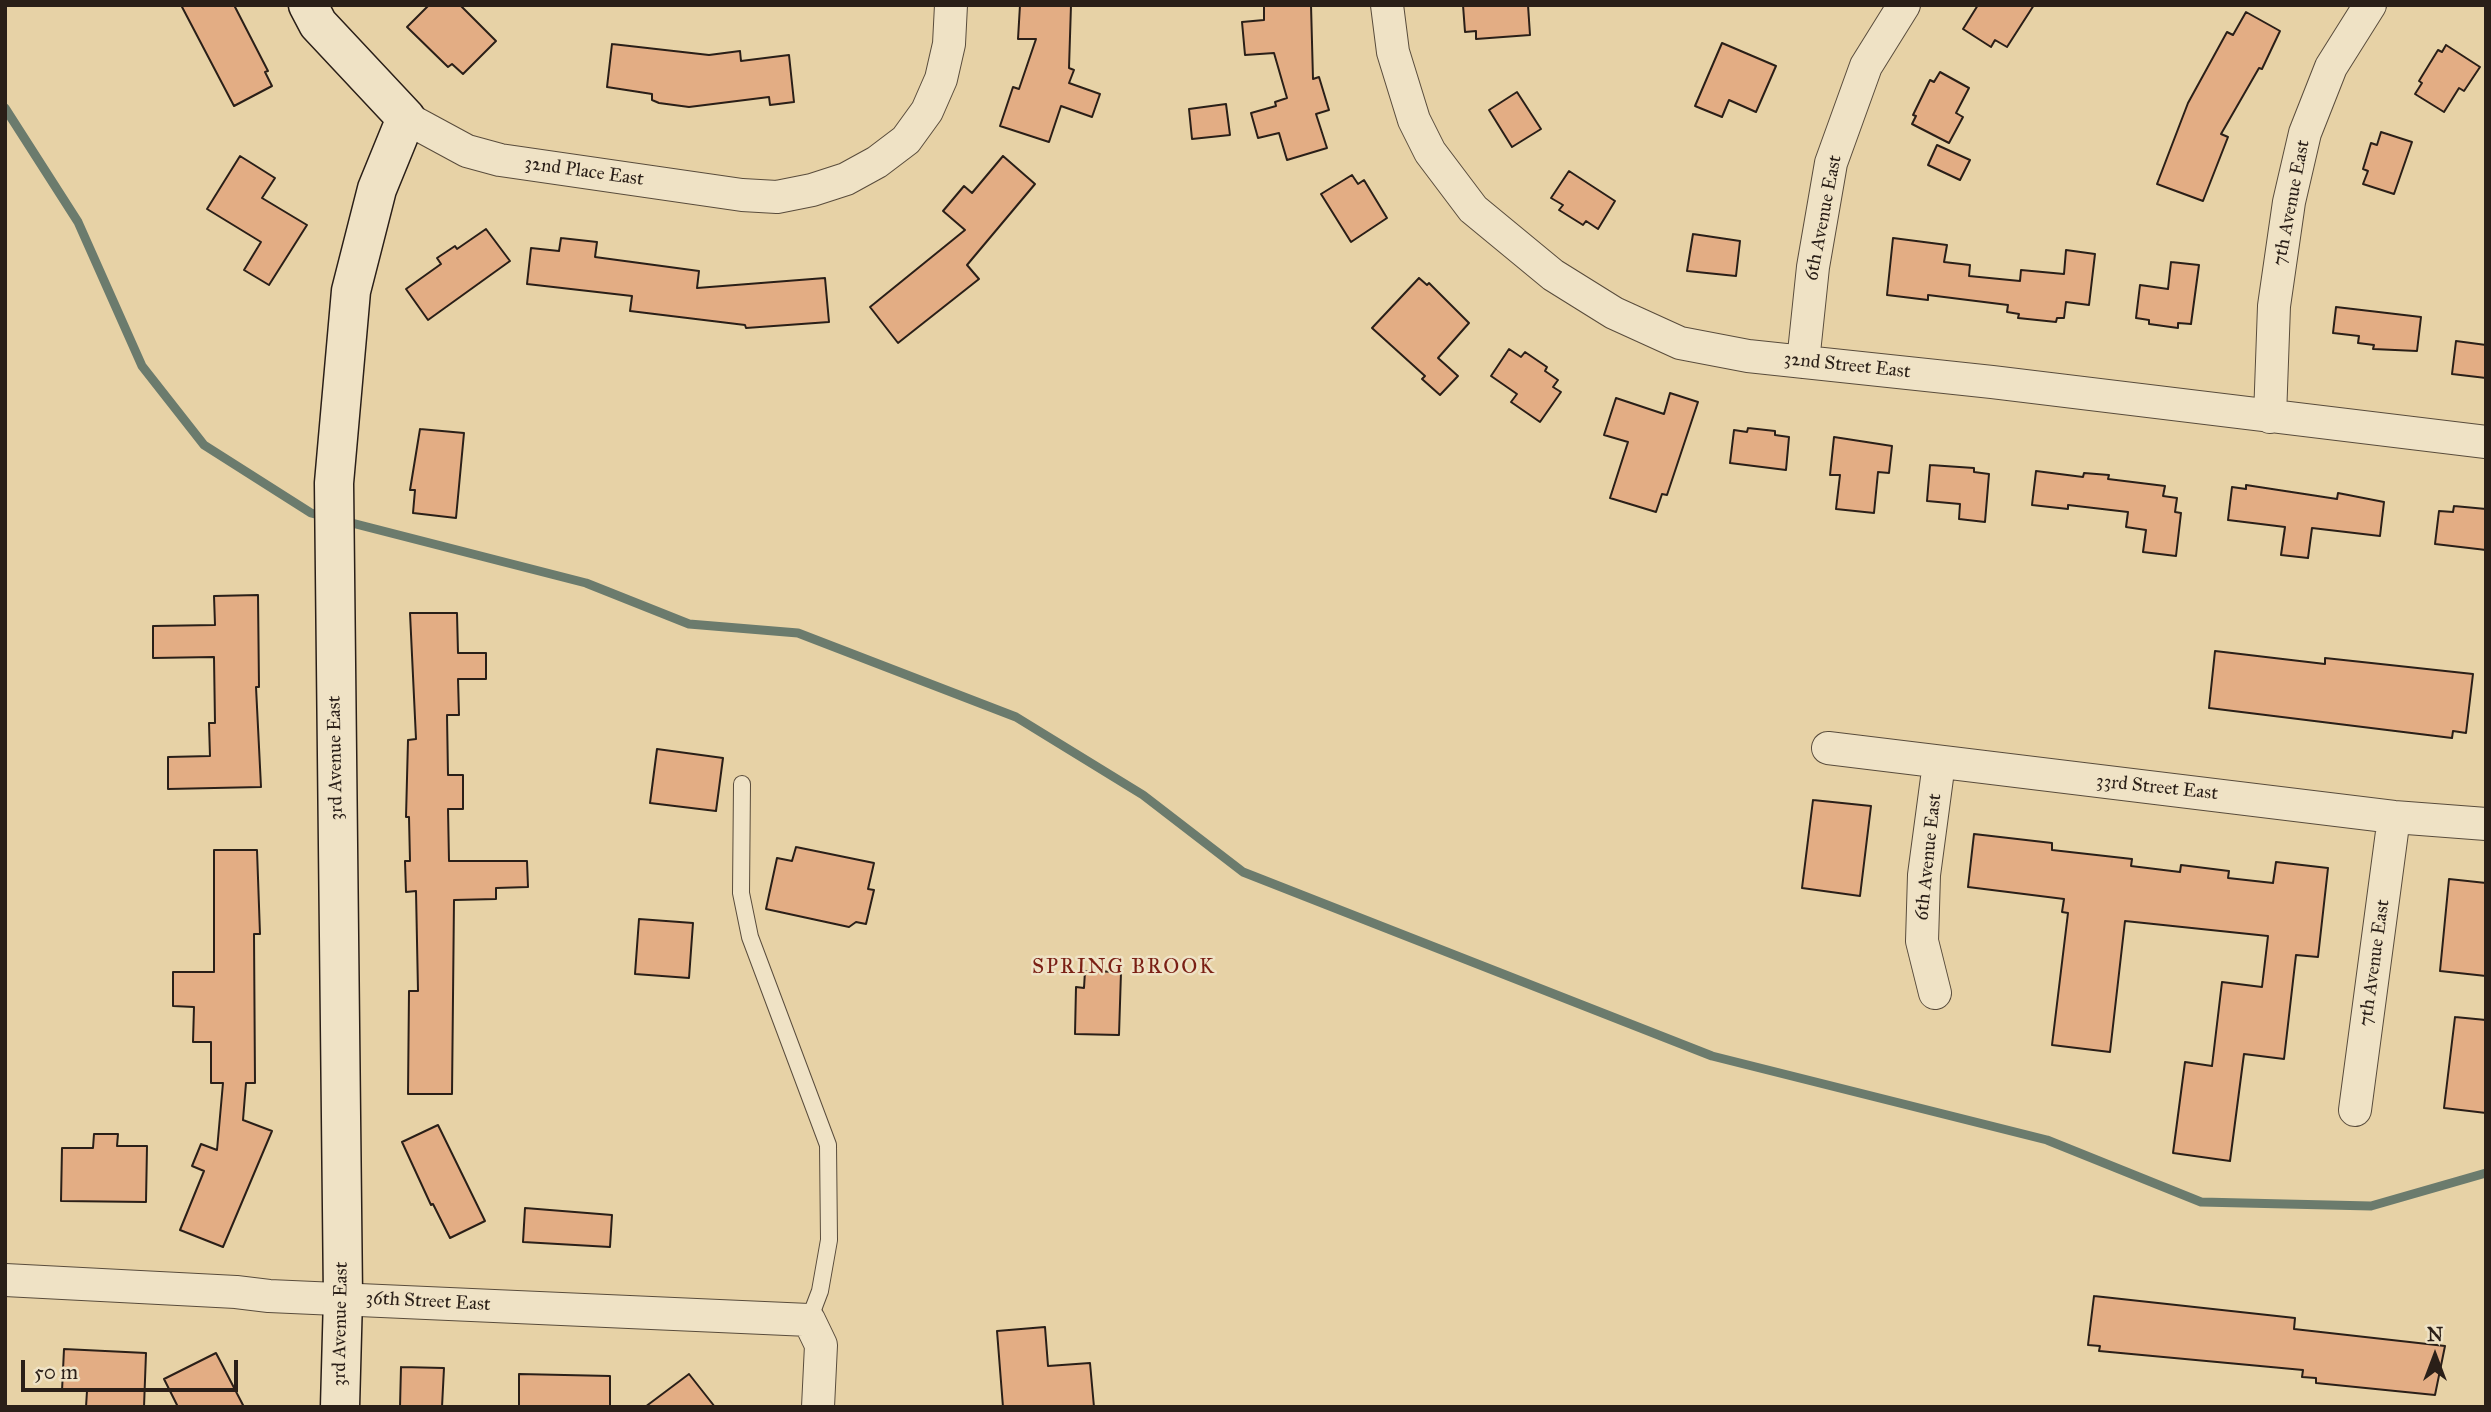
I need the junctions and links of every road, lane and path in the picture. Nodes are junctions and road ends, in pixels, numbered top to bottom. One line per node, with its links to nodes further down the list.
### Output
1 (308, 5): 6 (street, 32nd Place East)
2 (951, 5): 6 (street, 32nd Place East)
3 (1387, 5): 7 (street, 32nd Street East)
4 (1904, 5): 7 (street, 6th Avenue East)
5 (2370, 5): 8 (street, 7th Avenue East)
6 (407, 118): 18 (street, 3rd Avenue East)
7 (1803, 362): 8 (street, 32nd Street East)
8 (2270, 417): 9 (street, 32nd Street East)
9 (2486, 442)
10 (1828, 748): 11 (street, 33rd Street East)
11 (1939, 763): 13 (street, 33rd Street East); 15 (street, 6th Avenue East)
12 (742, 784): 19 (lane)
13 (2394, 817): 14 (street, 33rd Street East); 16 (street, 7th Avenue East)
14 (2486, 824)
15 (1935, 993)
16 (2355, 1110)
17 (5, 1280): 18 (street, 36th Street East)
18 (343, 1297): 19 (street, 36th Street East); 20 (street, 3rd Avenue East)
19 (808, 1320): 21 (street)
20 (340, 1407)
21 (818, 1407)

